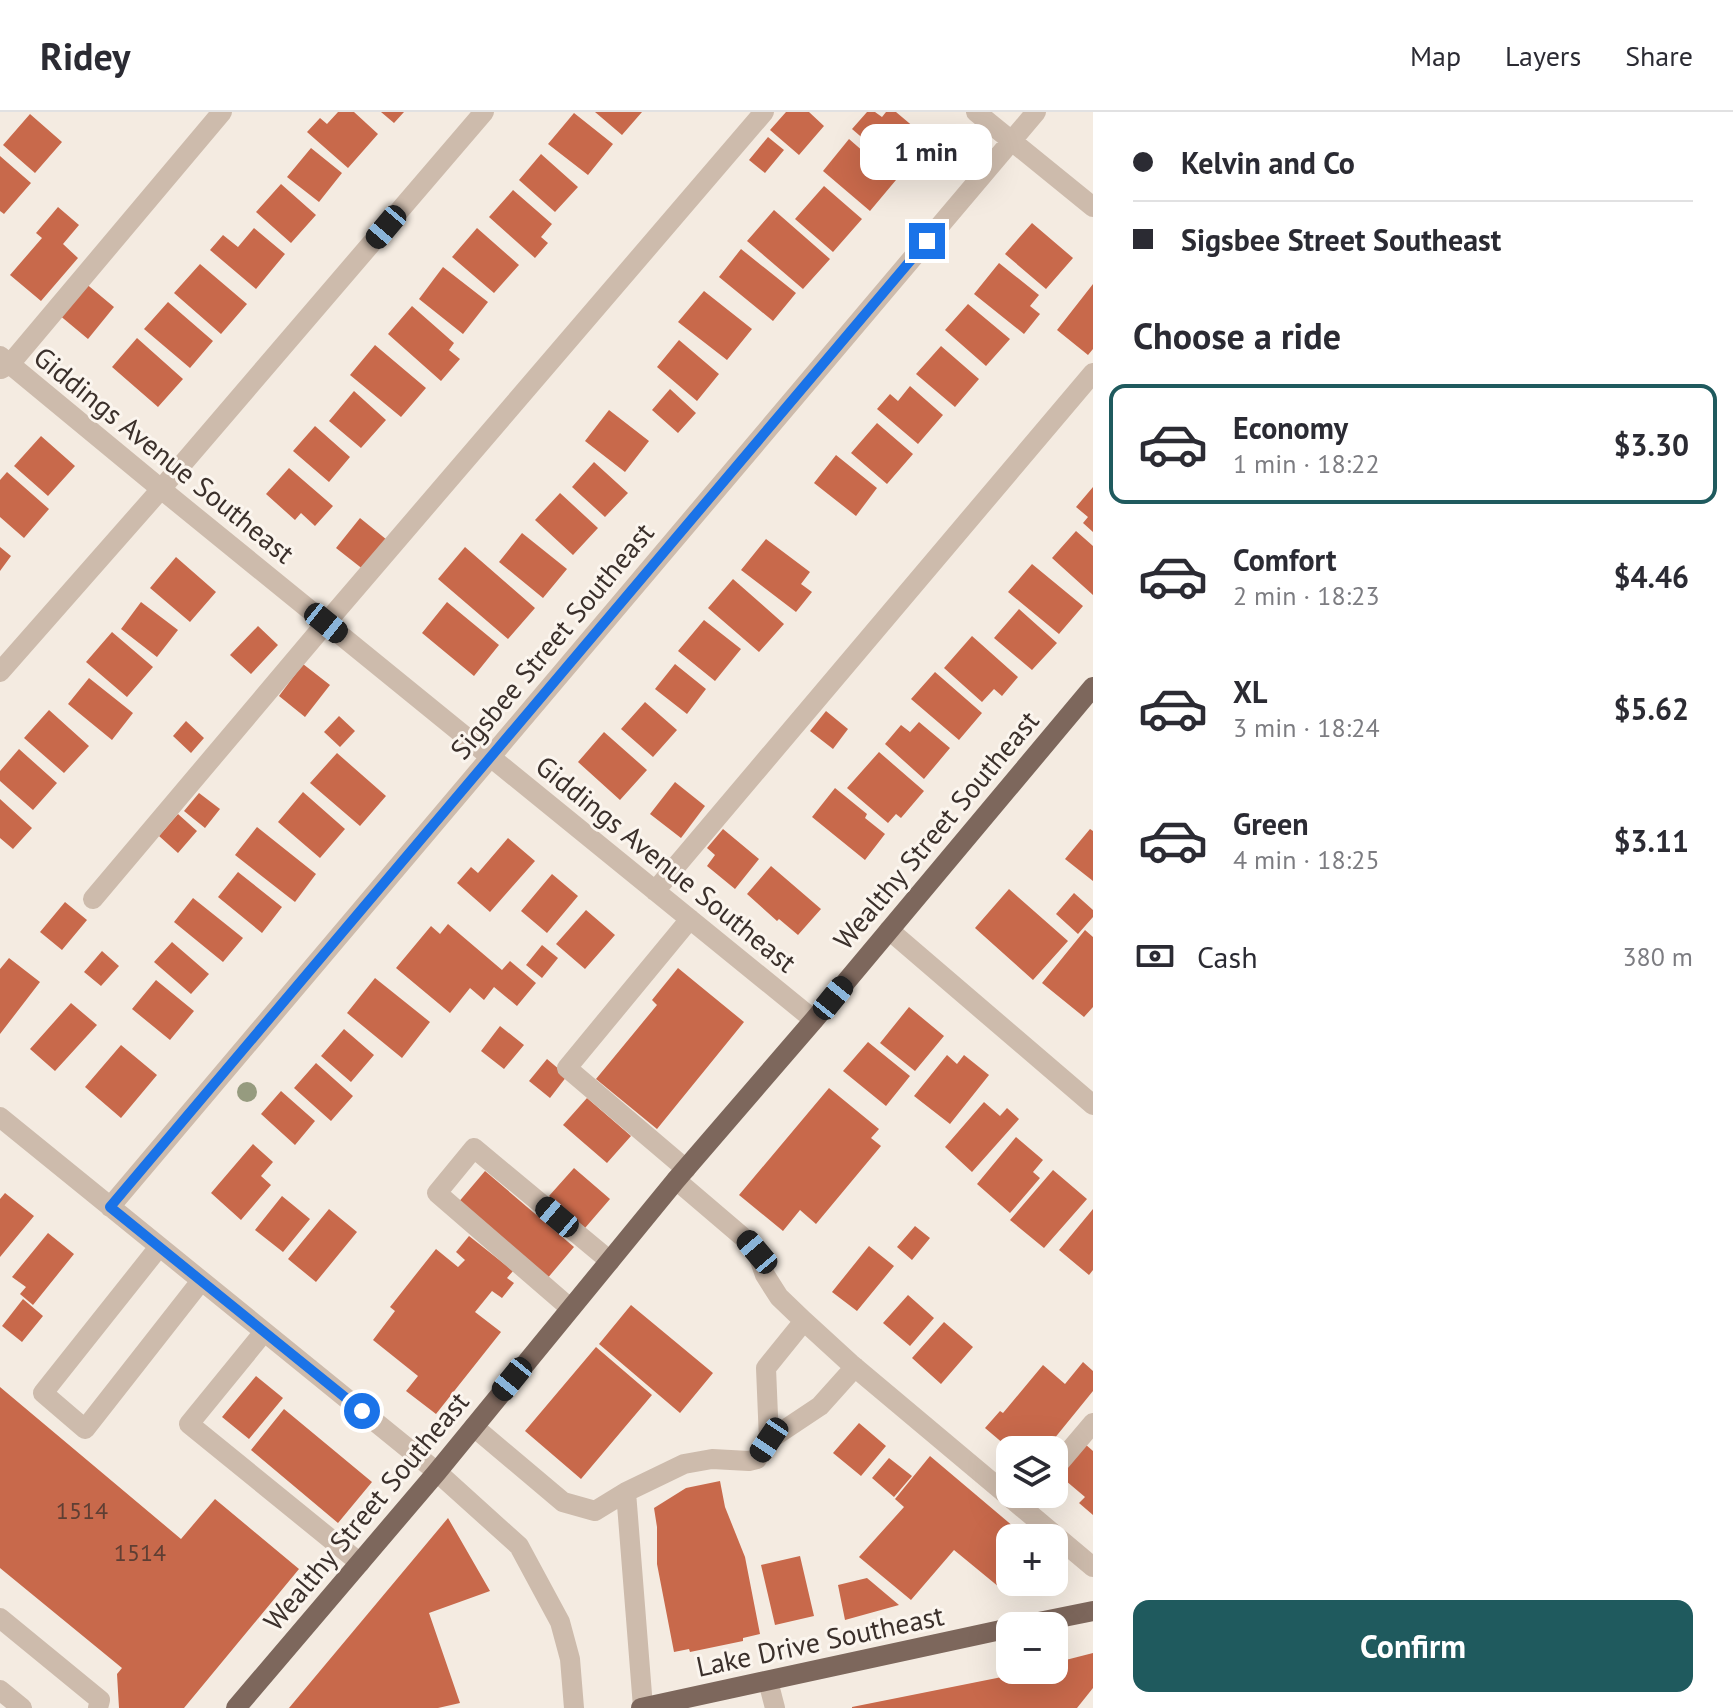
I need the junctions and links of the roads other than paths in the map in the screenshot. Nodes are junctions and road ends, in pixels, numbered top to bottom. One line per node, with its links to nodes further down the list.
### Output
1 (222, 112): 8 (street)
2 (484, 112): 10 (street)
3 (764, 112): 11 (street)
4 (976, 112): 6 (street)
5 (1036, 112): 6 (street, Sigsbee Street Southeast)
6 (1011, 141): 7 (street); 14 (street, Sigsbee Street Southeast)
7 (1093, 207)
8 (3, 363): 10 (street, Giddings Avenue Southeast)
9 (1093, 373): 15 (street)
10 (161, 489): 11 (street, Giddings Avenue Southeast); 12 (street)
11 (326, 623): 14 (street, Giddings Avenue Southeast); 16 (street)
12 (0, 672)
13 (1093, 687): 18 (main road, Wealthy Street Southeast)
14 (490, 757): 15 (street, Giddings Avenue Southeast); 23 (street, Sigsbee Street Southeast)
15 (655, 891): 17 (street, Giddings Avenue Southeast)
16 (93, 899)
17 (690, 919): 19 (street, Giddings Avenue Southeast); 22 (street)
18 (889, 930): 19 (main road, Wealthy Street Southeast); 20 (street)
19 (814, 1020): 22 (main road, Wealthy Street Southeast)
20 (1093, 1105)
21 (0, 1117): 23 (street)
22 (681, 1174): 25 (main road, Wealthy Street Southeast); 28 (street)
23 (110, 1207): 24 (street)
24 (159, 1247): 26 (street); 26 (street)
25 (610, 1261): 27 (main road, Wealthy Street Southeast); 27 (street)
26 (201, 1281): 29 (street)
27 (570, 1308): 32 (main road, Wealthy Street Southeast)
28 (804, 1321): 30 (street); 33 (street)
29 (264, 1332): 35 (street); 39 (street)
30 (855, 1367): 33 (street); 36 (street)
31 (1093, 1423): 34 (street)
32 (474, 1427): 35 (main road, Wealthy Street Southeast); 37 (street)
33 (769, 1440): 37 (street)
34 (1068, 1452)
35 (437, 1472): 39 (main road, Wealthy Street Southeast); 51 (street)
36 (996, 1476)
37 (626, 1492): 52 (street)
38 (1035, 1508): 40 (street)
39 (360, 1563): 50 (main road, Wealthy Street Southeast)
40 (1093, 1567)
41 (1093, 1611): 42 (main road)
42 (1068, 1616)
43 (0, 1618): 49 (street)
44 (996, 1631): 45 (main road, Lake Drive Southeast)
45 (768, 1681): 47 (main road, Lake Drive Southeast); 53 (street)
46 (0, 1690): 48 (street)
47 (670, 1705): 52 (main road, Lake Drive Southeast)
48 (22, 1708)
49 (98, 1708)
50 (236, 1708)
51 (574, 1708)
52 (642, 1708)
53 (775, 1708)

